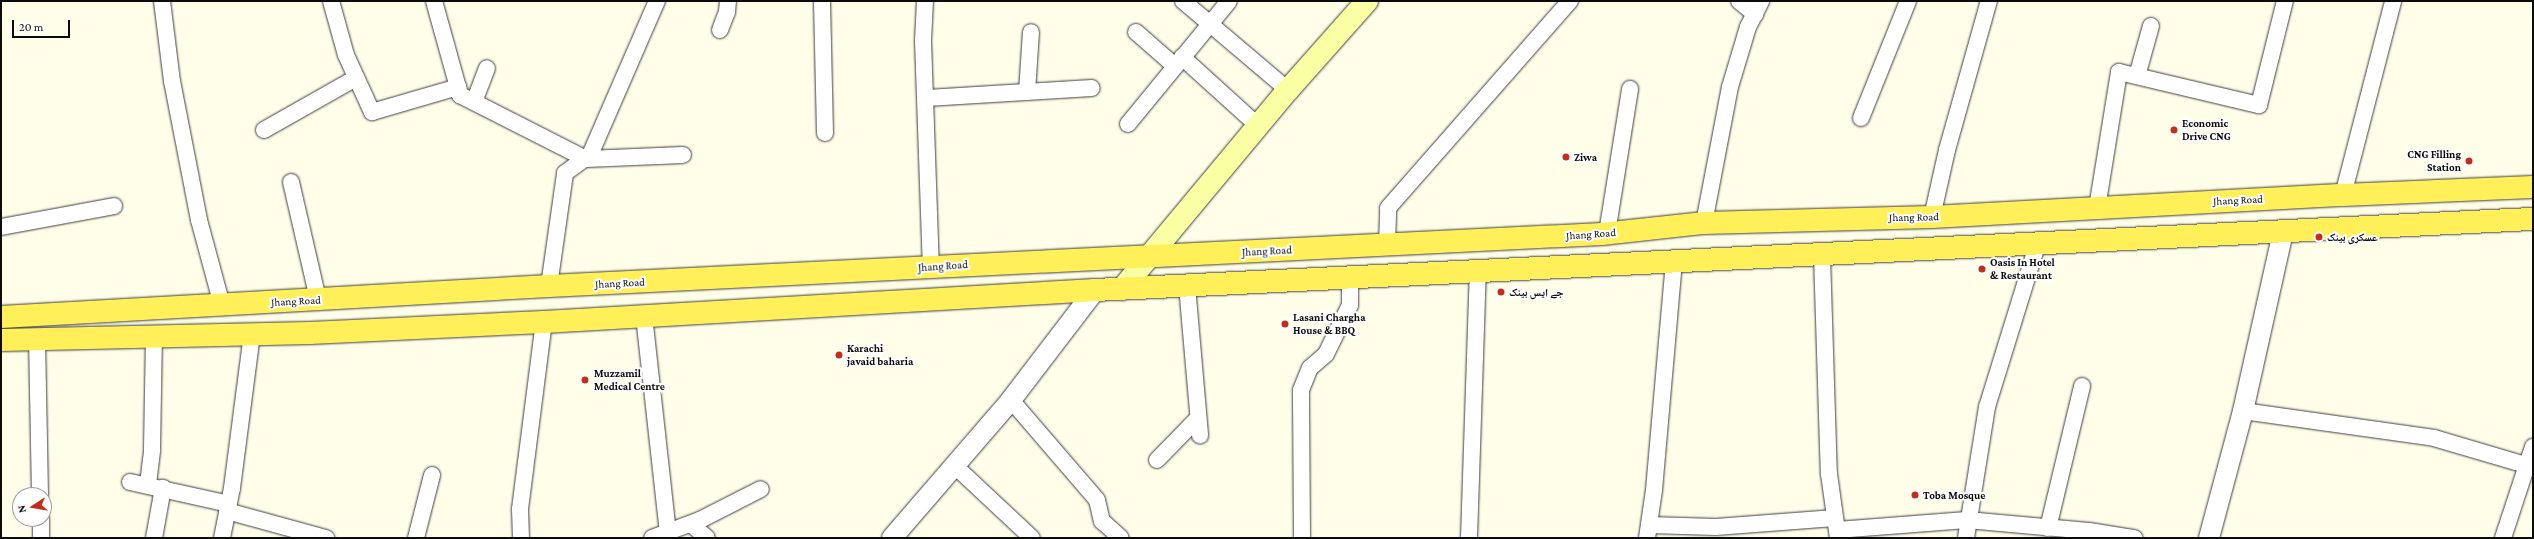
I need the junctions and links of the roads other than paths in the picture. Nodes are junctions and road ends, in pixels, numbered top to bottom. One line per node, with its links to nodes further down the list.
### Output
1 (162, 1): 65 (street)
2 (331, 1): 26 (street)
3 (434, 1): 27 (street)
4 (657, 1): 40 (street)
5 (728, 1): 20 (street)
6 (822, 1): 38 (street)
7 (925, 1): 32 (street)
8 (1183, 1): 18 (street)
9 (1229, 1): 18 (street)
10 (1367, 1): 30 (main road)
11 (1570, 1): 52 (street)
12 (1739, 1): 17 (street)
13 (1908, 1): 34 (street)
14 (1989, 1): 46 (street)
15 (2285, 1): 25 (street)
16 (2393, 1): 43 (street)
17 (1758, 8): 48 (street)
18 (1210, 24): 23 (street); 30 (street)
19 (2151, 26): 25 (street)
20 (720, 30)
21 (1030, 32): 31 (street)
22 (1136, 32): 23 (street)
23 (1179, 62): 35 (street); 36 (street)
24 (487, 68): 33 (street)
25 (2137, 76): 45 (street)
26 (356, 78): 27 (street); 37 (street)
27 (458, 87): 33 (street)
28 (1092, 88): 31 (street)
29 (1630, 89): 51 (street)
30 (1288, 90): 36 (main road)
31 (1027, 92): 32 (street)
32 (927, 98): 57 (street)
33 (474, 102): 40 (street)
34 (1862, 118)
35 (1128, 124)
36 (1258, 126): 55 (main road)
37 (264, 130)
38 (824, 133)
39 (683, 155): 40 (street)
40 (586, 158): 60 (street)
41 (291, 182): 64 (street)
42 (2533, 187): 43 (main road, Jhang Road)
43 (2343, 194): 45 (main road, Jhang Road)
44 (114, 206): 49 (street)
45 (2097, 208): 46 (main road, Jhang Road)
46 (1932, 217): 48 (main road, Jhang Road)
47 (2533, 219): 50 (main road)
48 (1704, 224): 51 (main road, Jhang Road)
49 (1, 227)
50 (2283, 232): 53 (main road); 75 (street)
51 (1607, 233): 52 (main road, Jhang Road)
52 (1387, 244): 55 (main road, Jhang Road)
53 (2037, 245): 54 (main road); 88 (street)
54 (1822, 256): 56 (main road); 91 (street)
55 (1148, 257): 57 (main road, Jhang Road); 62 (main road)
56 (1674, 263): 58 (main road); 92 (street)
57 (931, 267): 60 (main road, Jhang Road)
58 (1478, 272): 59 (main road); 107 (street)
59 (1350, 278): 61 (main road); 106 (street)
60 (549, 286): 64 (main road, Jhang Road)
61 (1187, 286): 62 (main road); 76 (street)
62 (1122, 289): 63 (main road)
63 (1096, 290): 66 (main road); 74 (street)
64 (318, 299): 65 (main road, Jhang Road)
65 (222, 305): 67 (main road, Jhang Road)
66 (644, 316): 68 (main road); 94 (street)
67 (1, 317)
68 (544, 322): 69 (main road); 100 (street)
69 (252, 334): 70 (main road); 87 (street)
70 (154, 336): 71 (main road); 84 (street)
71 (37, 339): 72 (main road); 85 (street)
72 (1, 340)
73 (2082, 386): 93 (street)
74 (1011, 400): 81 (street); 105 (street)
75 (2243, 411): 80 (street); 110 (street)
76 (1198, 418): 77 (street); 79 (street)
77 (1200, 435)
78 (2533, 446): 80 (street)
79 (1157, 460)
80 (2526, 465): 111 (street)
81 (955, 466): 103 (street); 104 (street)
82 (432, 475): 99 (street)
83 (130, 482): 84 (street)
84 (155, 486): 87 (street); 96 (street)
85 (40, 487)
86 (761, 489): 89 (street)
87 (228, 508): 97 (street); 98 (street)
88 (1967, 520): 91 (street); 93 (street); 108 (street)
89 (691, 524): 94 (street); 102 (street)
90 (41, 527): 95 (street)
91 (1836, 529): 92 (street)
92 (1648, 531)
93 (2052, 531): 109 (street)
94 (668, 532): 101 (street)
95 (41, 538)
96 (154, 538)
97 (222, 538)
98 (326, 538)
99 (416, 538)
100 (521, 538)
101 (652, 538)
102 (707, 538)
103 (892, 538)
104 (1032, 538)
105 (1121, 538)
106 (1302, 538)
107 (1469, 538)
108 (1966, 538)
109 (2134, 538)
110 (2209, 538)
111 (2503, 538)

